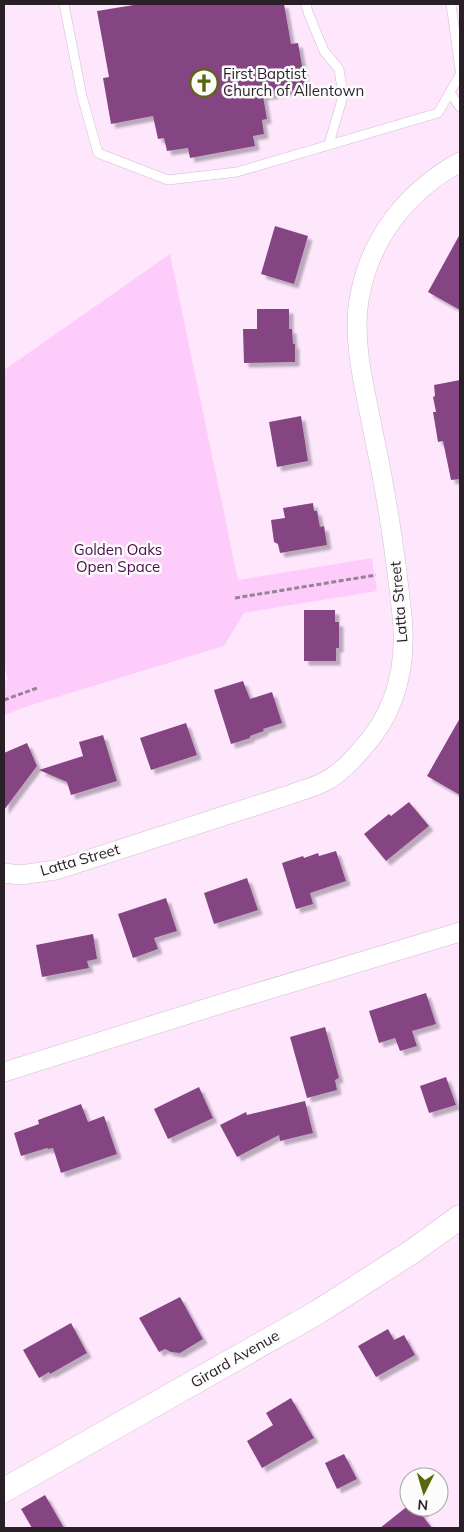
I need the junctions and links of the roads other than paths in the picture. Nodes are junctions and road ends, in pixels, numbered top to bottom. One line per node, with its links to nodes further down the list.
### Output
1 (64, 4): 8 (lane)
2 (306, 4): 8 (lane)
3 (451, 4): 4 (lane)
4 (460, 70)
5 (460, 75): 6 (lane)
6 (450, 93): 7 (lane); 8 (lane)
7 (460, 107)
8 (329, 144)
9 (460, 162): 10 (street, Latta Street)
10 (4, 873)
11 (460, 932): 12 (street)
12 (4, 1072)
13 (460, 1217): 14 (street, Girard Avenue)
14 (4, 1490)

